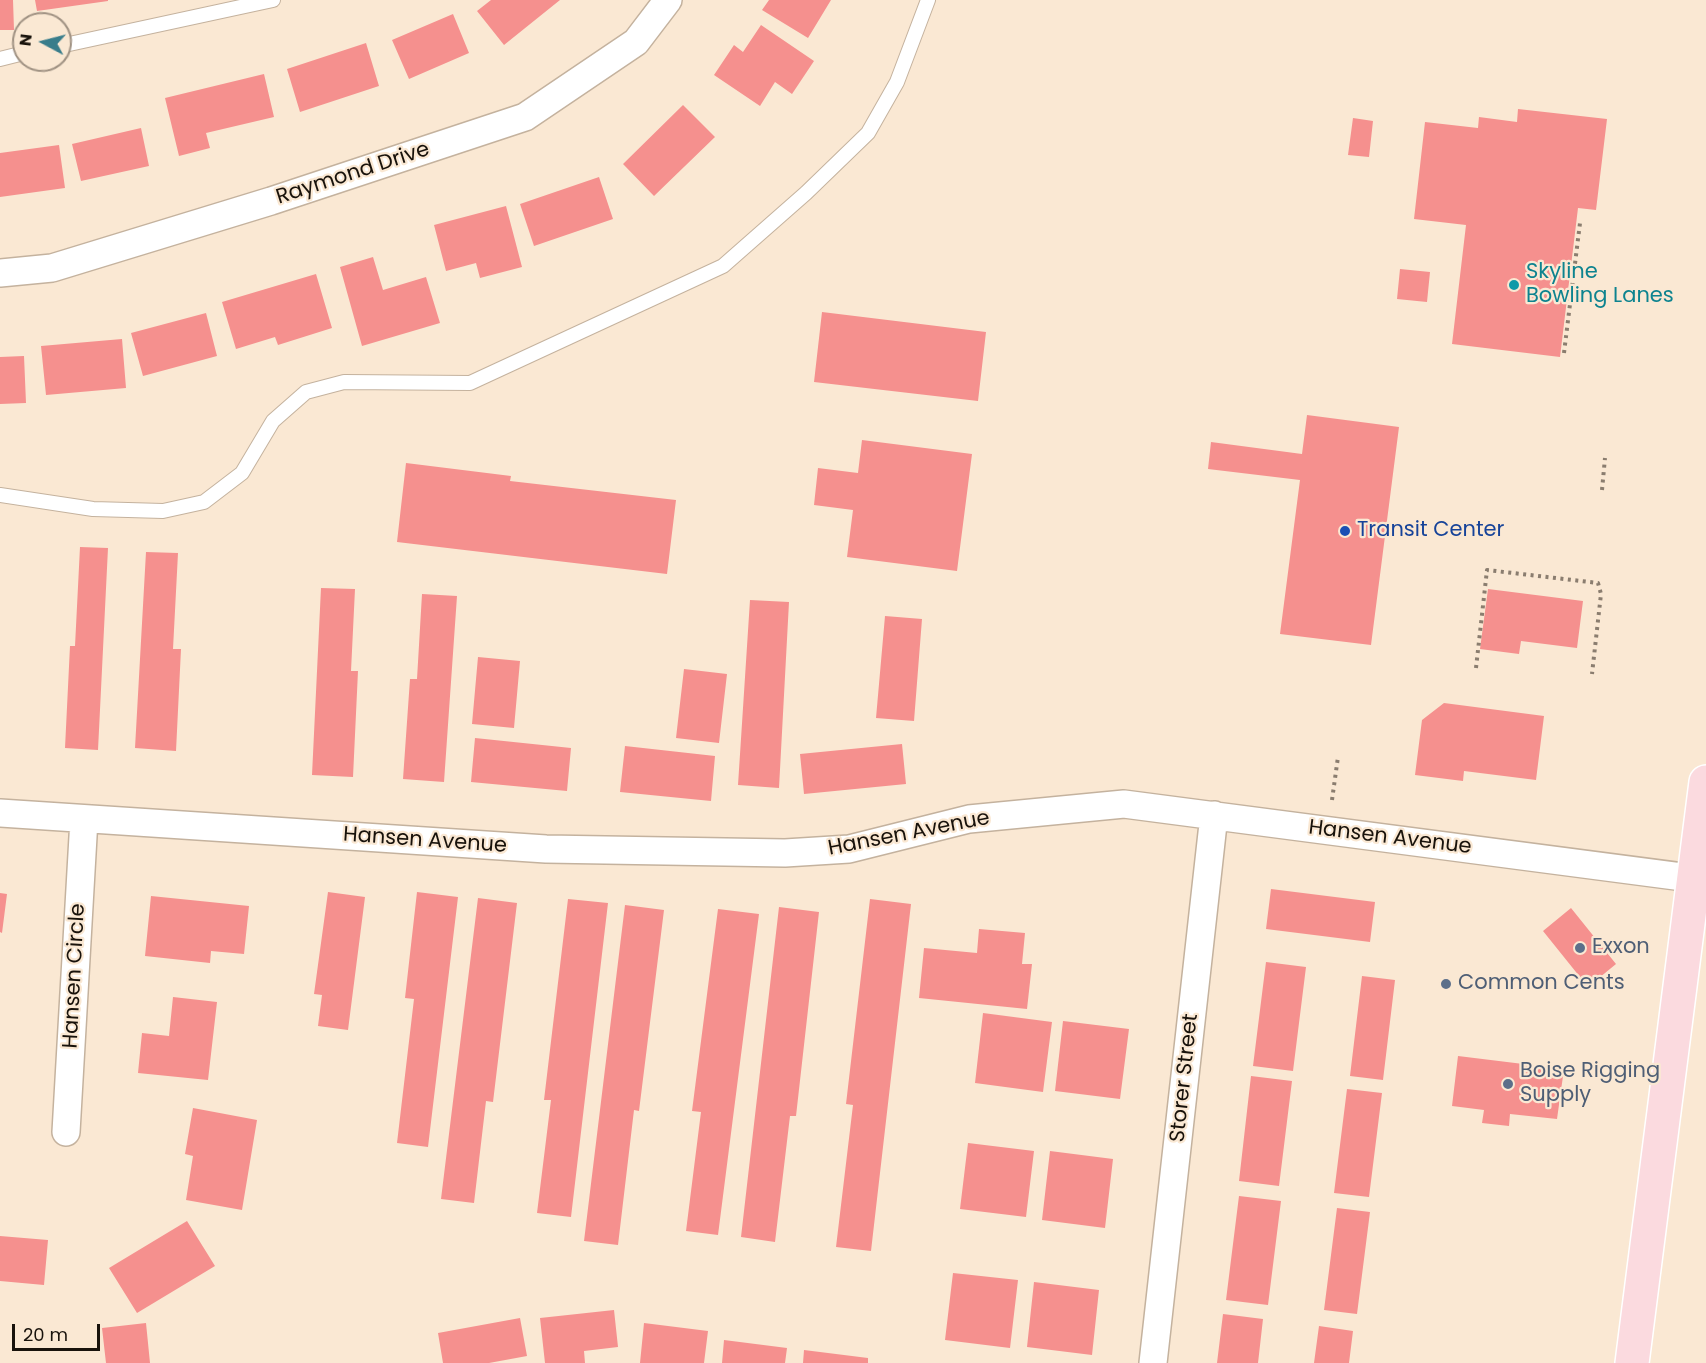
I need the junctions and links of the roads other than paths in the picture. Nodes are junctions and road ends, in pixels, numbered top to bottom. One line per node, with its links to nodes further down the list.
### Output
1 (273, 0): 4 (lane)
2 (668, 0): 5 (street, Raymond Drive)
3 (928, 0): 6 (lane)
4 (72, 43)
5 (0, 273)
6 (0, 495)
7 (1706, 782): 11 (main road)
8 (0, 813): 10 (street, Hansen Avenue)
9 (1214, 815): 10 (street, Hansen Avenue); 11 (street, Hansen Avenue); 13 (street, Storer Street)
10 (84, 819): 12 (street, Hansen Circle)
11 (1700, 879): 14 (main road)
12 (66, 1132)
13 (1154, 1352)
14 (1632, 1363)

